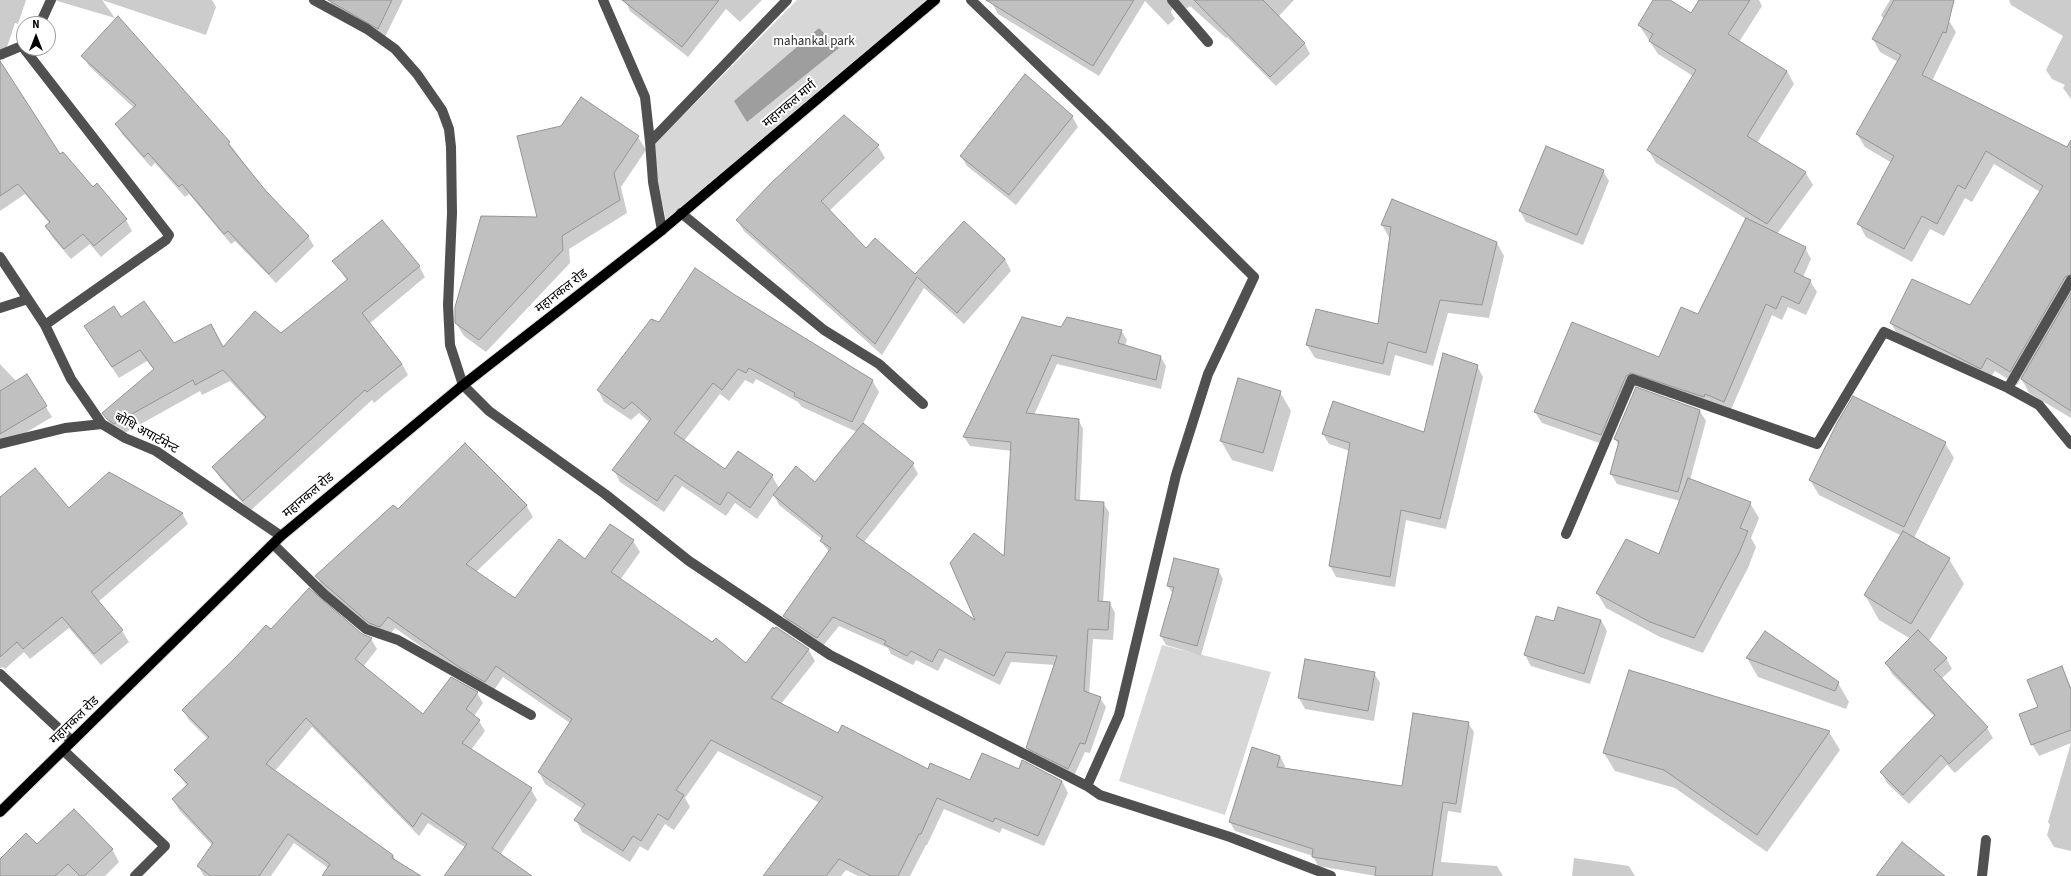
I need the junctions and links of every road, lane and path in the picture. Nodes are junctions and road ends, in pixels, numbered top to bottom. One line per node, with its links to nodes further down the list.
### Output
1 (50, 0): 8 (street)
2 (314, 0): 21 (street)
3 (603, 0): 13 (street)
4 (787, 0): 13 (street)
5 (935, 0): 14 (main road, महानकल मार्ग)
6 (971, 0): 34 (street)
7 (1172, 0): 9 (street)
8 (43, 16)
9 (1208, 42)
10 (16, 49): 11 (street)
11 (0, 55)
12 (31, 56): 20 (street)
13 (650, 142): 15 (street)
14 (681, 214): 15 (main road, महानकल मार्ग); 23 (street)
15 (662, 230): 21 (main road, महानकल रोड)
16 (0, 257): 18 (street, बोधि अपार्टमेन्ट)
17 (2071, 280): 22 (street)
18 (28, 299): 19 (street); 20 (street, बोधि अपार्टमेन्ट)
19 (0, 308)
20 (44, 325): 24 (street, बोधि अपार्टमेन्ट)
21 (464, 385): 28 (main road, महानकल रोड); 34 (street)
22 (2008, 388): 26 (street); 27 (street)
23 (923, 404)
24 (102, 424): 25 (street); 28 (street, बोधि अपार्टमेन्ट)
25 (0, 444)
26 (2071, 444)
27 (1566, 534)
28 (282, 536): 29 (main road, महानकल रोड)
29 (273, 544): 31 (street); 32 (main road, महानकल रोड)
30 (0, 674): 32 (street)
31 (531, 715)
32 (72, 742): 33 (main road, महानकल रोड)
33 (63, 750): 35 (main road, महानकल रोड); 37 (street)
34 (1087, 786): 38 (street)
35 (0, 812)
36 (1986, 840): 39 (street)
37 (135, 876)
38 (1331, 876)
39 (1982, 876)

